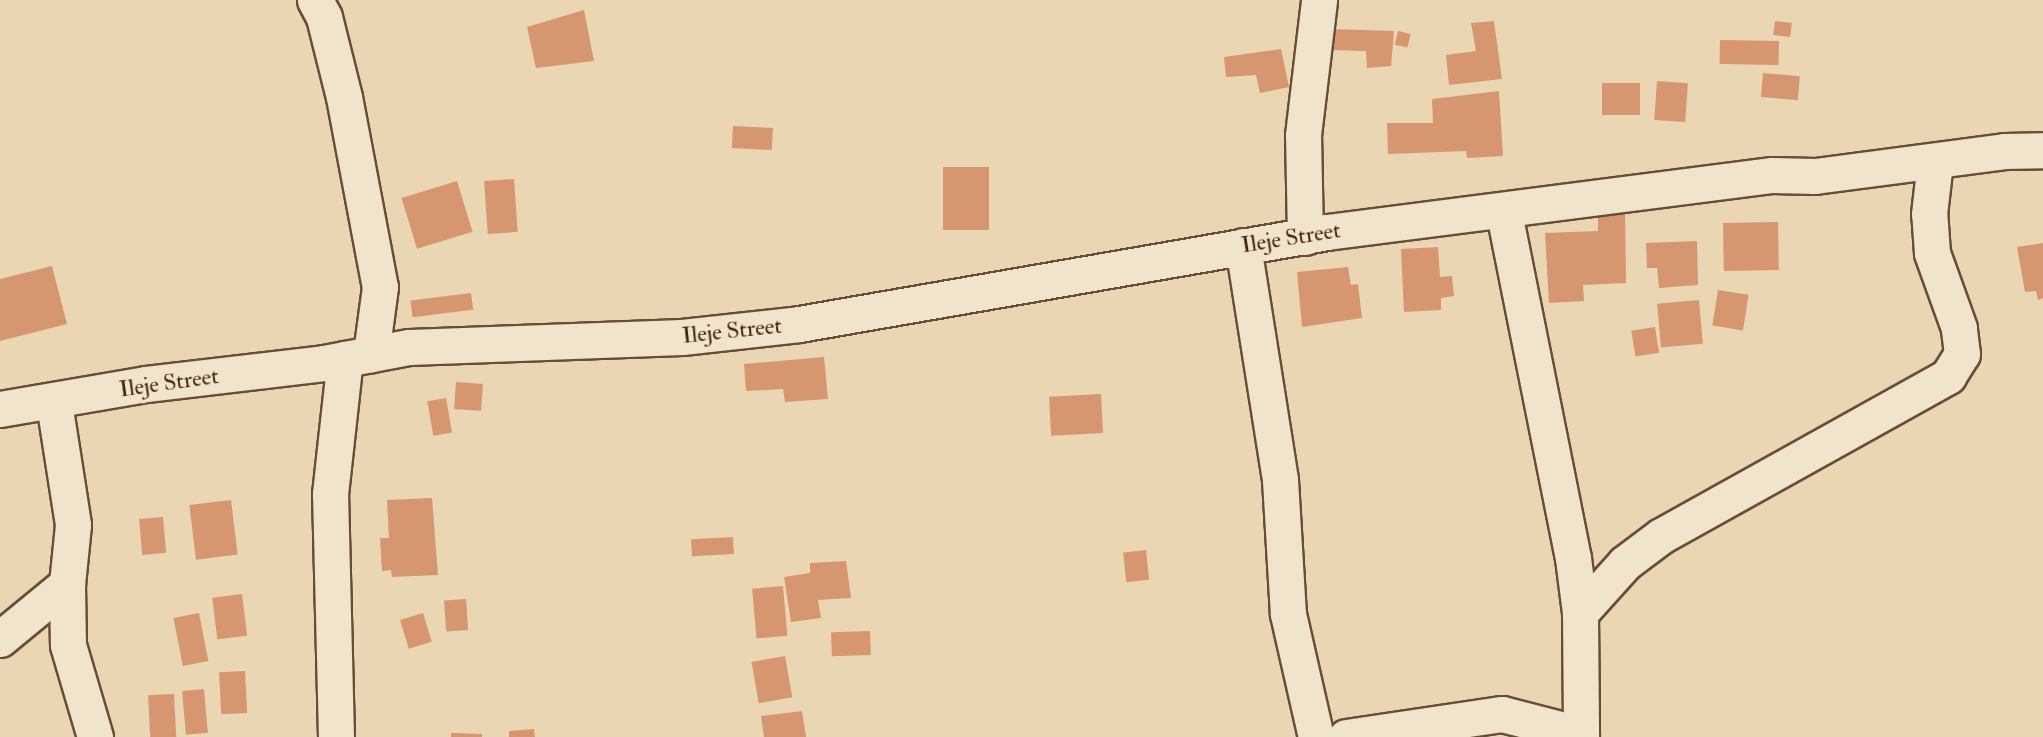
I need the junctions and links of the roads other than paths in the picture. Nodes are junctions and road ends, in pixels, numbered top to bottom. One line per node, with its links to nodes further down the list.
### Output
1 (315, 0): 8 (street)
2 (1319, 0): 6 (street)
3 (2043, 150): 4 (street, Ileje Street)
4 (1935, 162): 5 (street, Ileje Street); 12 (street)
5 (1504, 213): 6 (street, Ileje Street); 12 (street)
6 (1305, 237): 7 (street, Ileje Street)
7 (1243, 246): 8 (street, Ileje Street); 17 (street)
8 (358, 357): 9 (street, Ileje Street); 16 (street)
9 (54, 403): 10 (street, Ileje Street); 11 (street)
10 (0, 409)
11 (67, 584): 13 (street); 15 (street)
12 (1580, 613): 14 (street)
13 (0, 639)
14 (1581, 735): 18 (street)
15 (95, 737)
16 (336, 737)
17 (1316, 737)
18 (1346, 737)

